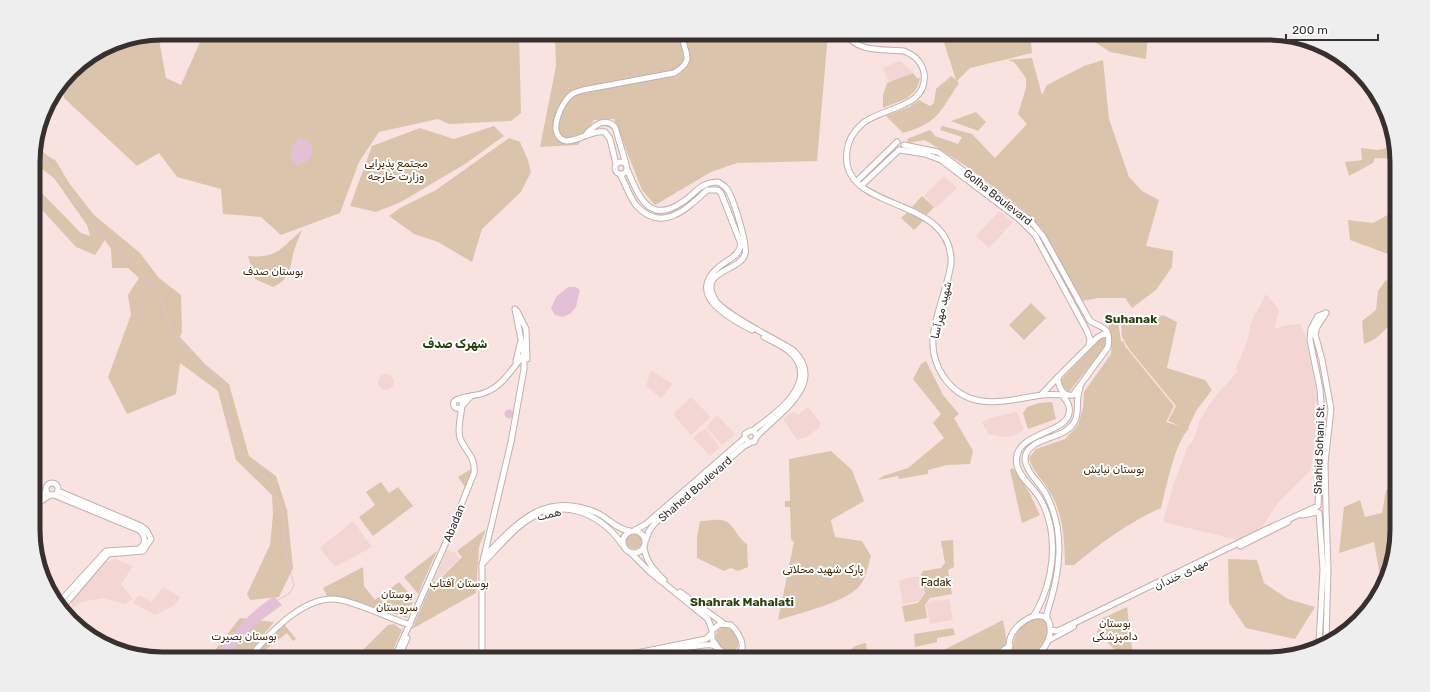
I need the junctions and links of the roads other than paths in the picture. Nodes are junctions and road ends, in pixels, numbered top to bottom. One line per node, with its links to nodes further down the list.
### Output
1 (684, 40): 3 (main road)
2 (850, 40): 10 (main road)
3 (587, 134): 7 (main road); 8 (main road)
4 (897, 142): 5 (main road, Golha Boulevard); 6 (main road); 10 (main road)
5 (904, 145): 6 (main road); 16 (main road, Golha Boulevard)
6 (900, 150): 11 (main road); 18 (main road, Golha Boulevard)
7 (616, 164): 8 (main road); 9 (main road)
8 (627, 167): 9 (main road); 12 (main road)
9 (620, 174): 12 (main road)
10 (857, 181): 11 (main road)
11 (861, 186): 26 (main road, شهید مهرآسا)
12 (739, 230): 15 (main road)
13 (520, 329): 14 (main road); 14 (main road); 17 (main road)
14 (526, 329): 19 (main road)
15 (763, 334): 33 (main road); 34 (main road)
16 (1107, 335): 18 (main road); 24 (main road)
17 (521, 339): 20 (main road); 21 (main road)
18 (1089, 345): 23 (main road)
19 (527, 348): 20 (main road); 31 (main road)
20 (524, 355): 21 (main road); 22 (main road)
21 (515, 366): 22 (main road); 27 (main road)
22 (524, 369): 31 (main road)
23 (1058, 377): 25 (main road); 26 (main road)
24 (1082, 382): 25 (main road); 57 (main road)
25 (1064, 393): 26 (main road, شهید مهرآسا); 56 (main road)
26 (1041, 395)
27 (471, 396): 28 (main road); 29 (main road)
28 (456, 400): 29 (main road); 30 (main road)
29 (462, 406): 30 (main road); 32 (main road)
30 (455, 408): 32 (main road)
31 (516, 410): 47 (main road)
32 (460, 419): 59 (main road, Abadan)
33 (752, 431): 34 (main road); 35 (main road)
34 (757, 436): 36 (main road)
35 (745, 438): 36 (main road); 43 (main road, Shahed Boulevard)
36 (750, 443): 46 (main road, Shahed Boulevard)
37 (52, 493): 38 (main road); 39 (main road); 55 (main road)
38 (40, 499)
39 (40, 502)
40 (1326, 509): 41 (main road); 41 (main road); 41 (main road, Shahid Sohani St.); 54 (main road, Shahid Sohani St.)
41 (1318, 510): 54 (main road, Shahid Sohani St.); 60 (main road, مهدی خندان); 61 (main road, مهدی خندان)
42 (615, 525): 43 (main road, همت); 44 (main road); 45 (main road, همت)
43 (632, 530): 46 (main road); 49 (main road)
44 (616, 535): 45 (main road, همت); 49 (main road, همت)
45 (504, 539): 48 (main road, همت); 53 (main road, همت)
46 (646, 540): 50 (main road)
47 (486, 543): 48 (main road); 52 (main road)
48 (497, 543): 52 (main road, همت)
49 (622, 544): 51 (main road)
50 (644, 547): 51 (main road); 58 (main road)
51 (630, 552): 62 (main road)
52 (483, 558): 53 (main road)
53 (482, 565): 72 (main road)
54 (1325, 569): 63 (main road, Shahid Sohani St.); 64 (main road, Shahid Sohani St.)
55 (64, 601)
56 (1033, 616): 57 (main road); 66 (main road)
57 (1047, 619): 61 (main road)
58 (723, 623): 62 (main road); 67 (main road)
59 (410, 626): 69 (main road); 70 (main road); 71 (main road)
60 (1074, 627): 65 (street, مهدی خندان)
61 (1050, 630): 65 (main road)
62 (712, 632): 68 (main road); 73 (main road)
63 (1326, 637)
64 (1319, 640)
65 (1048, 641): 80 (main road)
66 (1010, 645): 78 (main road); 79 (main road)
67 (742, 647): 76 (main road); 77 (main road)
68 (718, 648): 74 (main road); 75 (main road)
69 (254, 652)
70 (397, 652)
71 (401, 652)
72 (482, 652)
73 (641, 652)
74 (668, 652)
75 (723, 652)
76 (738, 652)
77 (743, 652)
78 (1003, 652)
79 (1010, 652)
80 (1041, 652)

